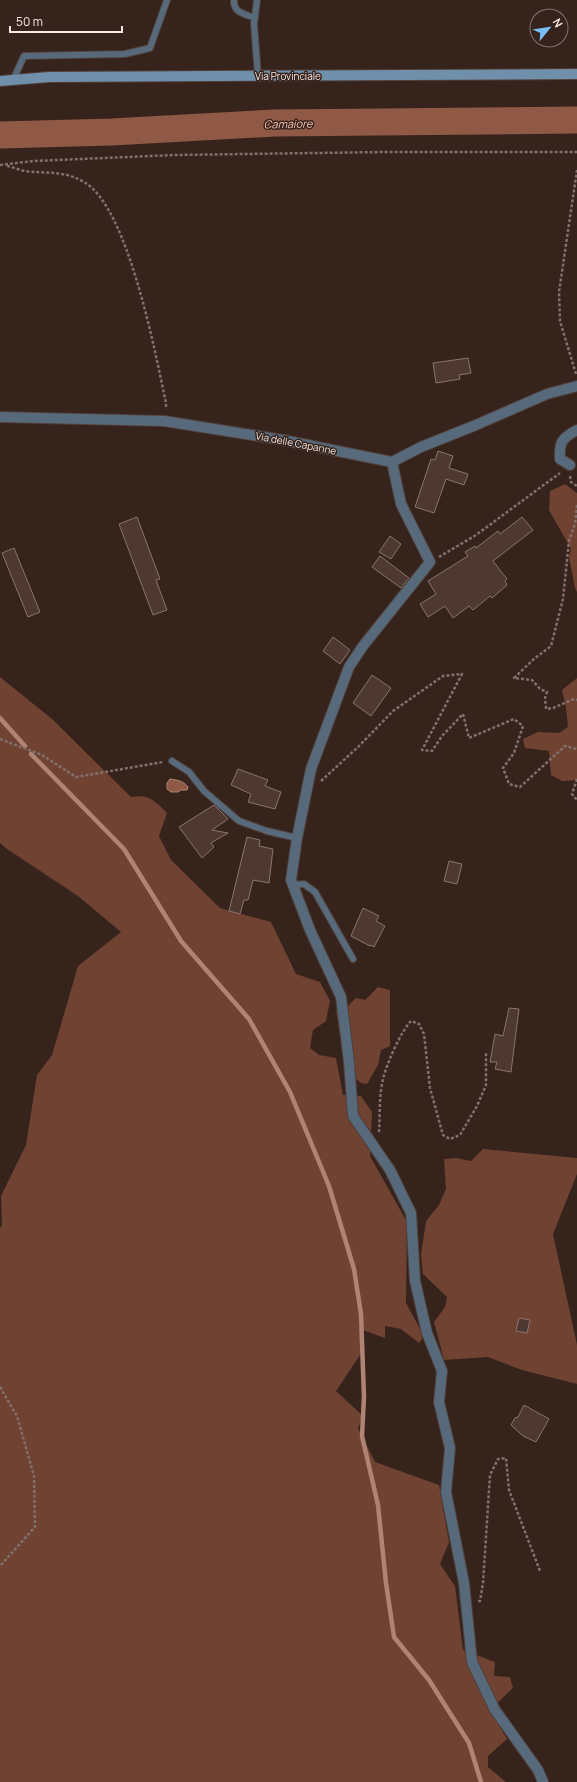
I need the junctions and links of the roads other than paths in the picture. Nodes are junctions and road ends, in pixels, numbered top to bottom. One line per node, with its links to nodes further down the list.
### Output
1 (167, 0): 7 (lane)
2 (234, 0): 4 (lane)
3 (256, 0): 4 (lane)
4 (255, 18): 6 (lane)
5 (577, 74): 6 (main road, Via Provinciale)
6 (258, 76): 7 (main road, Via Provinciale)
7 (13, 80): 8 (main road, Via Provinciale)
8 (0, 81)
9 (577, 386): 12 (street)
10 (0, 417): 12 (street, Via delle Capanne)
11 (577, 430): 13 (street)
12 (392, 462): 15 (street)
13 (573, 466)
14 (172, 760): 15 (lane)
15 (297, 838): 16 (street)
16 (294, 885): 17 (lane); 18 (street)
17 (353, 959)
18 (543, 1782)

